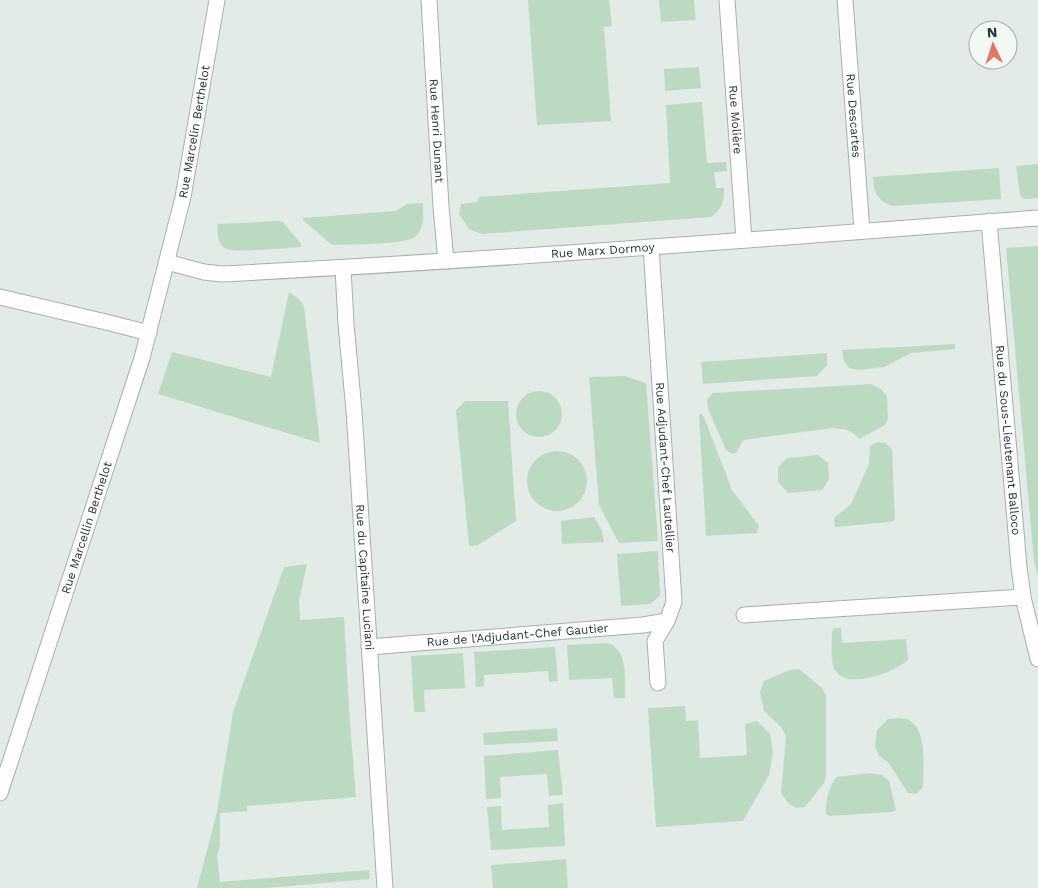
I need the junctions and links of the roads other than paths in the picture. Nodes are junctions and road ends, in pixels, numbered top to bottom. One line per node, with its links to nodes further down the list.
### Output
1 (217, 0): 11 (street, Rue Marcelin Berthelot)
2 (429, 0): 10 (street, Rue Henri Dunant)
3 (727, 0): 8 (street, Rue Molière)
4 (845, 0): 7 (street, Rue Descartes)
5 (1038, 218): 6 (street, Rue Marx Dormoy)
6 (989, 221): 7 (street, Rue Marx Dormoy); 15 (street, Rue du Sous-Lieutenant Balloco)
7 (862, 231): 8 (street, Rue Marx Dormoy)
8 (744, 240): 9 (street, Rue Marx Dormoy)
9 (651, 247): 10 (street, Rue Marx Dormoy); 17 (street, Rue Adjudant-Chef Lautellier)
10 (446, 261): 12 (street, Rue Marx Dormoy)
11 (167, 262): 12 (street, Rue Marx Dormoy); 14 (street, Rue Marcellin Berthelot)
12 (343, 268): 18 (street, Rue du Capitaine Luciani)
13 (0, 297): 14 (street)
14 (149, 333): 21 (street, Rue Marcellin Berthelot)
15 (1023, 597): 16 (street); 19 (street, Rue du Sous-Lieutenant Balloco)
16 (744, 615)
17 (666, 621): 18 (street, Rue de l'Adjudant-Chef Gautier); 20 (street, Rue Adjudant-Chef Lautellier)
18 (368, 646): 22 (street, Rue du Capitaine Luciani)
19 (1038, 659)
20 (658, 683)
21 (0, 792)
22 (385, 888)

